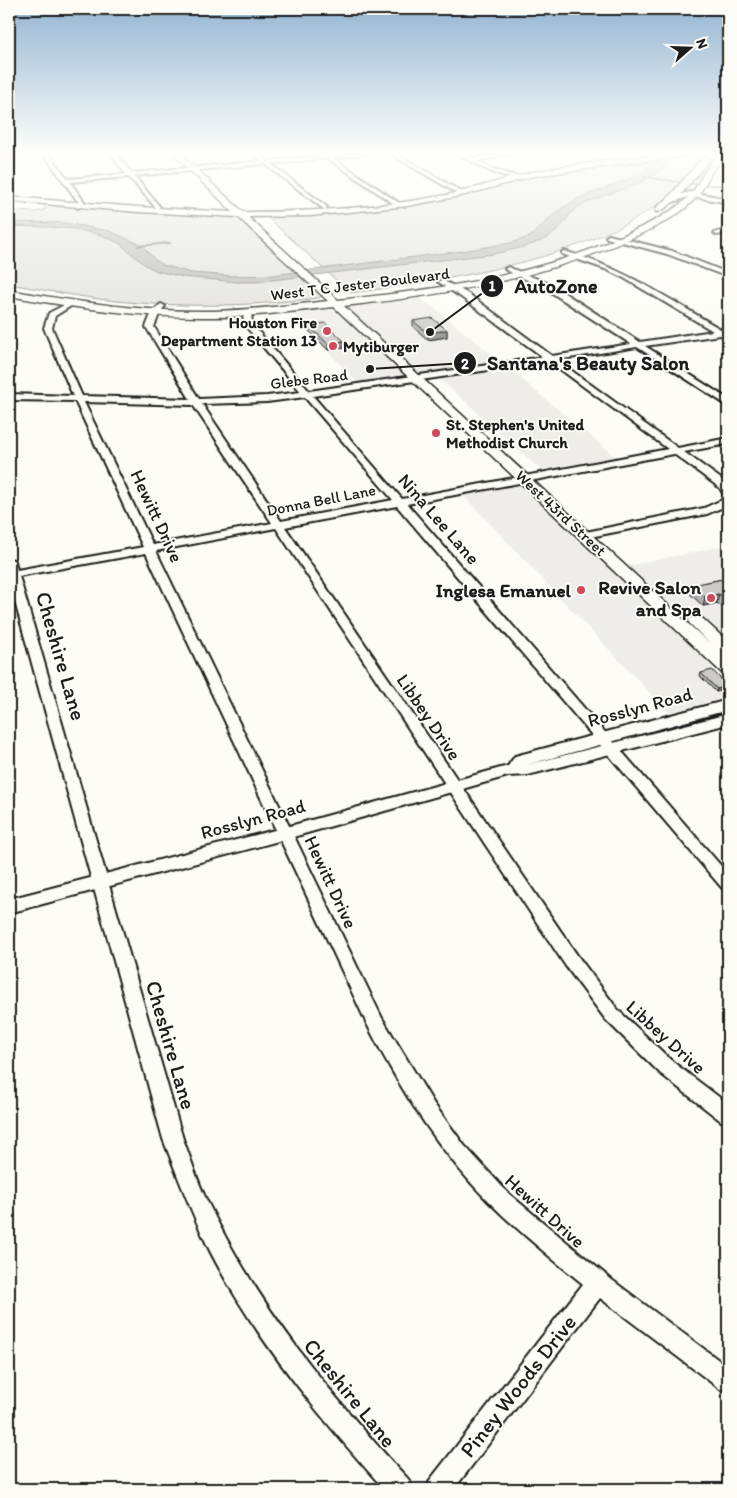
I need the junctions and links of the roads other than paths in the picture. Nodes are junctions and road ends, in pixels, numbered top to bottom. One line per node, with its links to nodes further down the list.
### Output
1 (250, 223): 11 (main road, West 43rd Street)
2 (264, 223): 7 (main road)
3 (636, 223): 8 (main road, West T C Jester Boulevard)
4 (657, 223): 9 (main road, West T C Jester Boulevard)
5 (728, 231): 6 (street)
6 (717, 232)
7 (278, 236)
8 (609, 237): 9 (street); 12 (main road, West T C Jester Boulevard)
9 (622, 240): 13 (main road, West T C Jester Boulevard); 16 (street)
10 (291, 248): 11 (main road)
11 (277, 249): 21 (main road, West 43rd Street)
12 (564, 253): 13 (street); 14 (main road, West T C Jester Boulevard)
13 (577, 257): 15 (main road, West T C Jester Boulevard); 25 (street)
14 (508, 268): 15 (street); 17 (main road, West T C Jester Boulevard)
15 (520, 273): 19 (main road, West T C Jester Boulevard); 27 (street)
16 (728, 275)
17 (442, 282): 19 (street); 21 (main road, West T C Jester Boulevard)
18 (9, 286): 23 (main road, West T C Jester Boulevard)
19 (451, 288): 21 (main road, West T C Jester Boulevard); 28 (street)
20 (9, 293): 22 (main road, West T C Jester Boulevard)
21 (340, 298): 23 (main road, West T C Jester Boulevard); 24 (main road, West T C Jester Boulevard); 26 (main road, West 43rd Street)
22 (70, 304): 23 (main road, West T C Jester Boulevard); 33 (street, Hewitt Drive)
23 (159, 309): 24 (main road, West T C Jester Boulevard); 34 (street, Libbey Drive)
24 (247, 312): 31 (street, Nina Lee Lane)
25 (726, 333): 27 (street, Glebe Road)
26 (389, 345): 29 (main road, West 43rd Street); 30 (main road, West 43rd Street)
27 (639, 345): 28 (street, Glebe Road); 35 (street)
28 (551, 358): 29 (street, Glebe Road); 38 (street)
29 (429, 376): 30 (street, Glebe Road); 36 (main road, West 43rd Street)
30 (417, 378): 31 (street, Glebe Road); 36 (main road, West 43rd Street)
31 (308, 395): 34 (street, Glebe Road); 41 (street, Nina Lee Lane)
32 (9, 398): 33 (street, Glebe Road)
33 (79, 400): 34 (street, Glebe Road); 44 (street, Hewitt Drive)
34 (196, 402): 42 (street, Libbey Drive)
35 (728, 403)
36 (472, 423): 39 (main road, West 43rd Street)
37 (728, 441): 38 (street, Donna Bell Lane)
38 (676, 451): 39 (street, Donna Bell Lane); 40 (street)
39 (531, 477): 41 (street, Donna Bell Lane); 43 (main road, West 43rd Street)
40 (728, 495): 43 (street)
41 (400, 502): 42 (street, Donna Bell Lane); 51 (street, Nina Lee Lane)
42 (279, 524): 44 (street, Donna Bell Lane); 52 (street, Libbey Drive)
43 (592, 533): 46 (main road, West 43rd Street)
44 (151, 548): 45 (street, Donna Bell Lane); 53 (street, Hewitt Drive)
45 (10, 570): 54 (street, Cheshire Lane)
46 (666, 602): 47 (main road, West 43rd Street); 48 (main road, West 43rd Street)
47 (728, 651)
48 (728, 669)
49 (728, 705): 51 (street, Rosslyn Road)
50 (728, 719): 51 (street, Rosslyn Road)
51 (607, 744): 52 (street, Rosslyn Road); 55 (street, Nina Lee Lane)
52 (454, 786): 53 (street, Rosslyn Road); 57 (street, Libbey Drive)
53 (286, 833): 54 (street, Rosslyn Road); 58 (street, Hewitt Drive)
54 (100, 882): 56 (street, Rosslyn Road); 60 (street, Cheshire Lane)
55 (728, 884)
56 (9, 906)
57 (728, 1115)
58 (598, 1283): 59 (street, Hewitt Drive); 61 (street, Piney Woods Drive)
59 (728, 1380)
60 (400, 1489)
61 (439, 1489)

